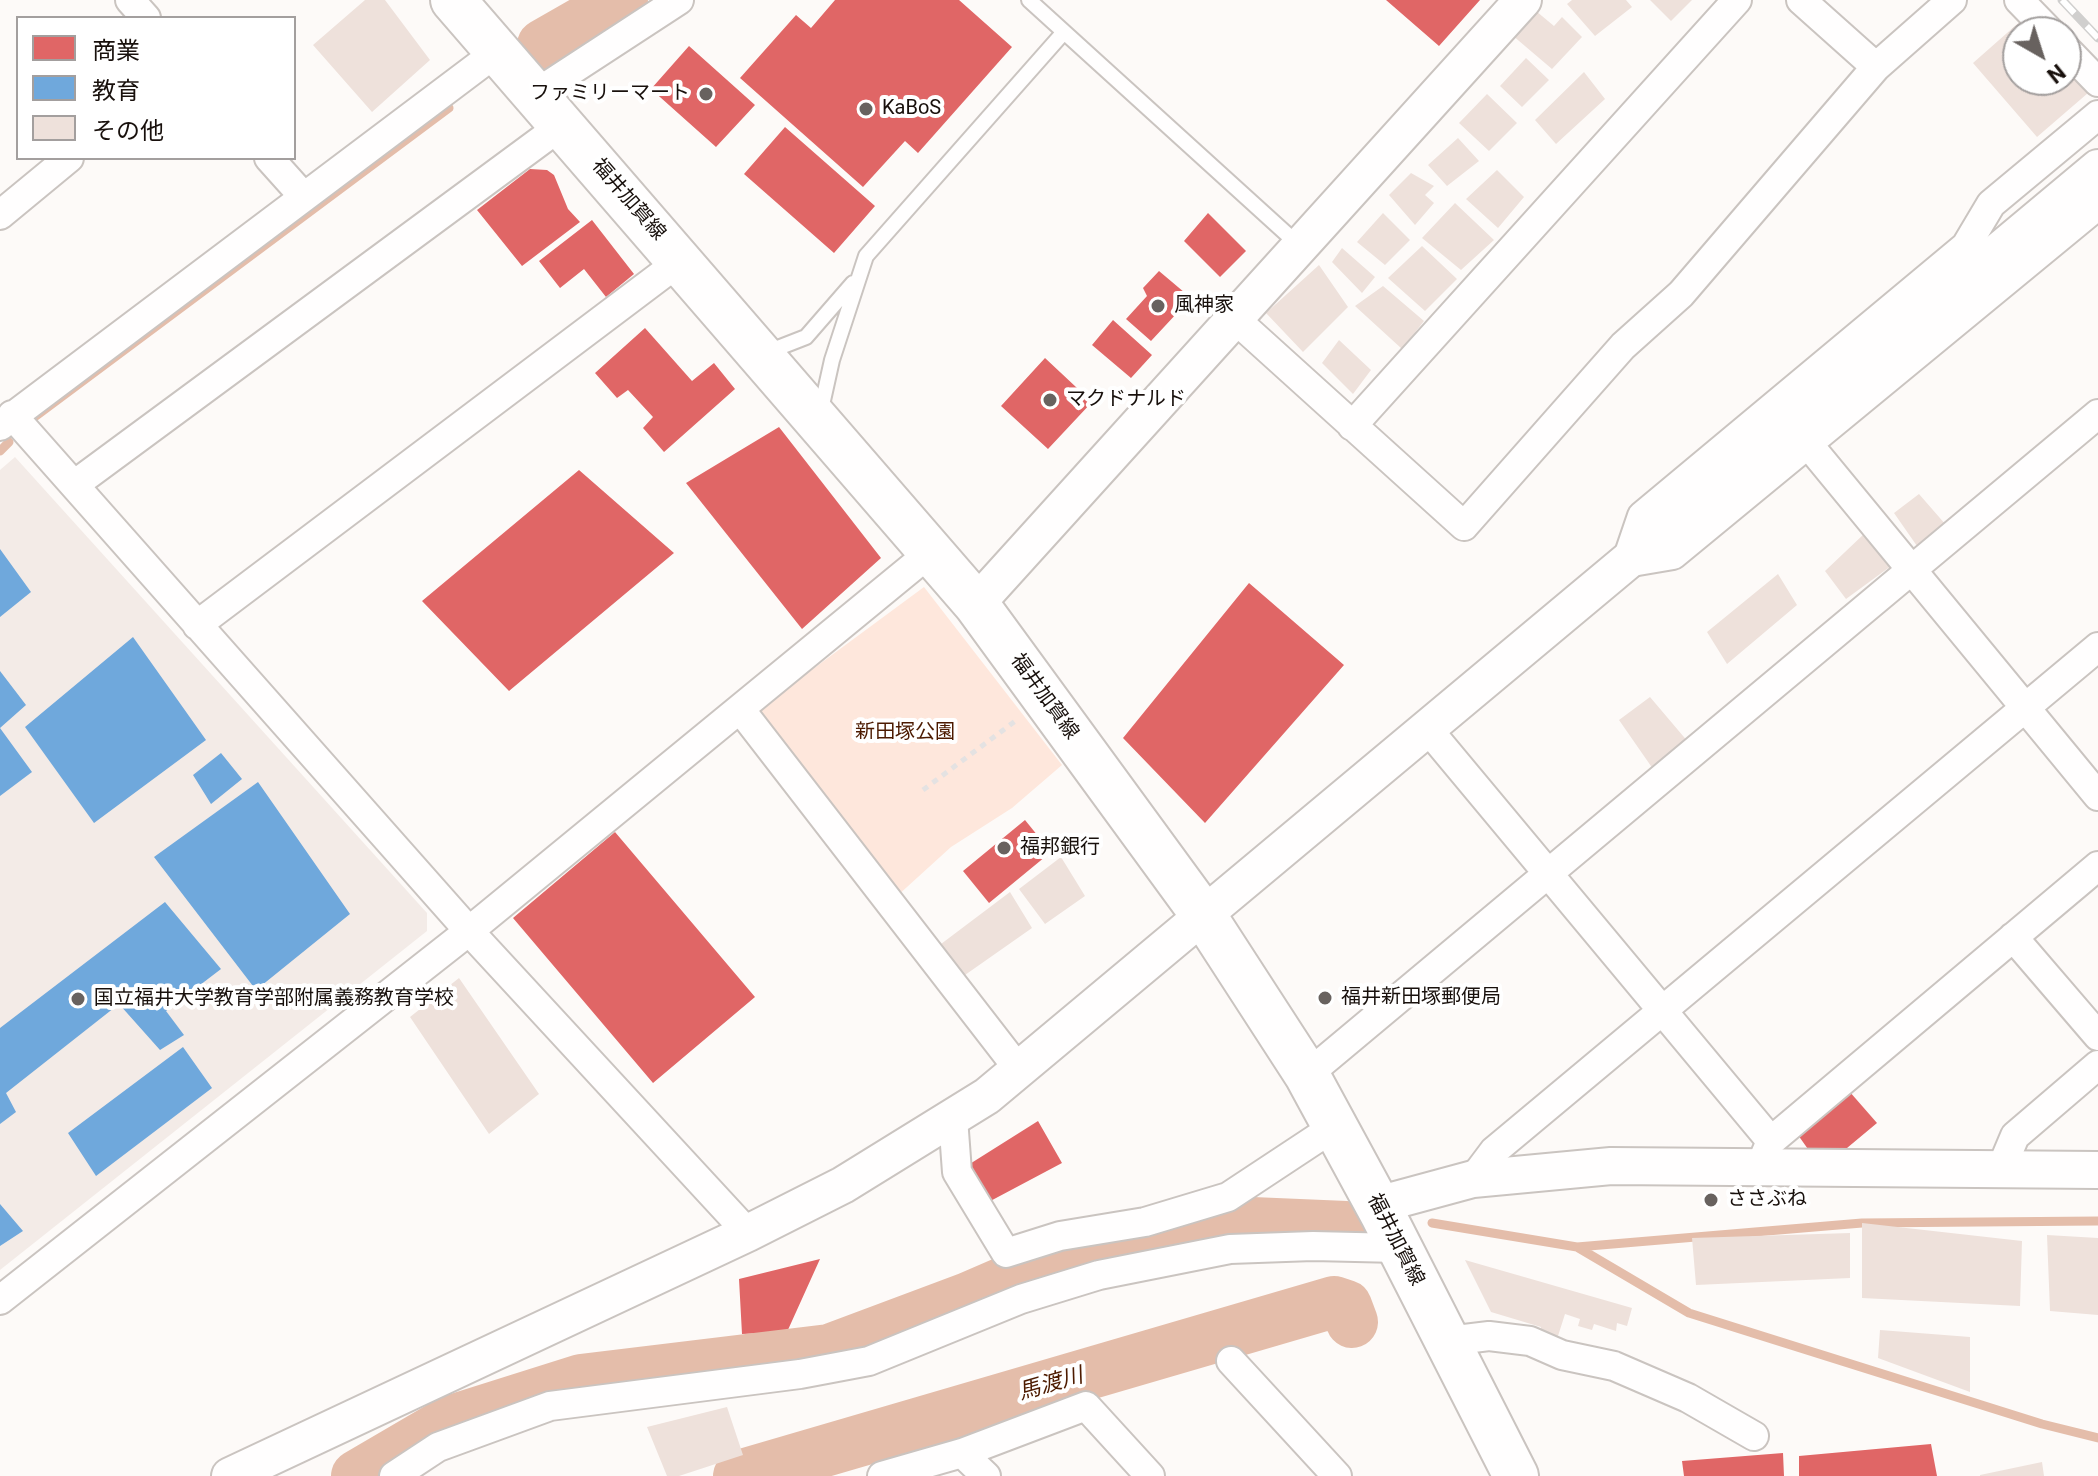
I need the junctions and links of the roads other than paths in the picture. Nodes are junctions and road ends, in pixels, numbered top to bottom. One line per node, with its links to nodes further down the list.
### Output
1 (130, 0): 10 (street)
2 (453, 0): 13 (main road, 福井加賀線)
3 (679, 0): 17 (street)
4 (1029, 0): 12 (lane)
5 (1523, 0): 25 (street)
6 (1737, 0): 33 (street)
7 (1801, 0): 15 (street)
8 (1952, 0): 15 (street)
9 (2019, 0): 11 (street)
10 (144, 16)
11 (2034, 16)
12 (1064, 32): 25 (lane); 27 (lane)
13 (498, 51): 17 (main road, 福井加賀線); 22 (street)
14 (2082, 66): 16 (street)
15 (1876, 67): 33 (street)
16 (2098, 82)
17 (549, 109): 26 (main road, 福井加賀線); 35 (street)
18 (2098, 115): 37 (street)
19 (67, 160): 24 (street)
20 (271, 160): 22 (street)
21 (2098, 168): 37 (street)
22 (304, 197): 31 (street)
23 (2098, 205): 34 (street)
24 (0, 215)
25 (1301, 247): 28 (street)
26 (680, 261): 29 (main road, 福井加賀線); 40 (street)
27 (859, 276): 29 (lane); 32 (lane)
28 (1235, 319): 33 (street); 39 (street)
29 (761, 354): 32 (main road, 福井加賀線)
30 (2098, 414): 38 (street)
31 (4, 419): 35 (street)
32 (819, 421): 36 (main road, 福井加賀線)
33 (1352, 426)
34 (1808, 444): 37 (street); 38 (street)
35 (74, 485): 40 (street)
36 (932, 551): 39 (main road, 福井加賀線); 43 (street)
37 (1626, 563): 44 (street)
38 (1911, 569): 42 (street); 47 (street)
39 (976, 604): 48 (main road, 福井加賀線)
40 (197, 625): 49 (street)
41 (2098, 647): 42 (street)
42 (2025, 708): 45 (street); 51 (street)
43 (740, 709): 49 (street); 54 (street)
44 (1426, 727): 47 (street); 48 (street)
45 (2098, 796)
46 (2098, 866): 50 (street)
47 (1547, 873): 51 (street); 55 (street)
48 (1204, 916): 54 (street); 55 (main road, 福井加賀線)
49 (469, 931): 63 (street); 64 (street)
50 (2013, 937): 52 (street); 58 (street)
51 (1663, 1010): 58 (street); 61 (street)
52 (2098, 1036)
53 (2098, 1065): 59 (street)
54 (1020, 1071): 56 (street)
55 (1307, 1075): 57 (main road, 福井加賀線)
56 (953, 1118): 57 (street); 63 (street)
57 (1334, 1127): 62 (main road, 福井加賀線)
58 (1765, 1154): 59 (street); 61 (street)
59 (2001, 1169): 60 (street)
60 (2098, 1170)
61 (1473, 1179): 62 (street)
62 (1388, 1226): 65 (main road, 福井加賀線); 72 (street)
63 (748, 1233): 68 (street)
64 (0, 1300)
65 (1448, 1341): 67 (street); 77 (main road, 福井加賀線)
66 (1231, 1361): 76 (street)
67 (1754, 1436)
68 (309, 1439): 70 (street); 71 (street)
69 (962, 1453): 73 (street); 74 (street); 75 (street)
70 (230, 1476)
71 (276, 1476)
72 (394, 1476)
73 (882, 1476)
74 (986, 1476)
75 (1150, 1476)
76 (1337, 1476)
77 (1516, 1476)

